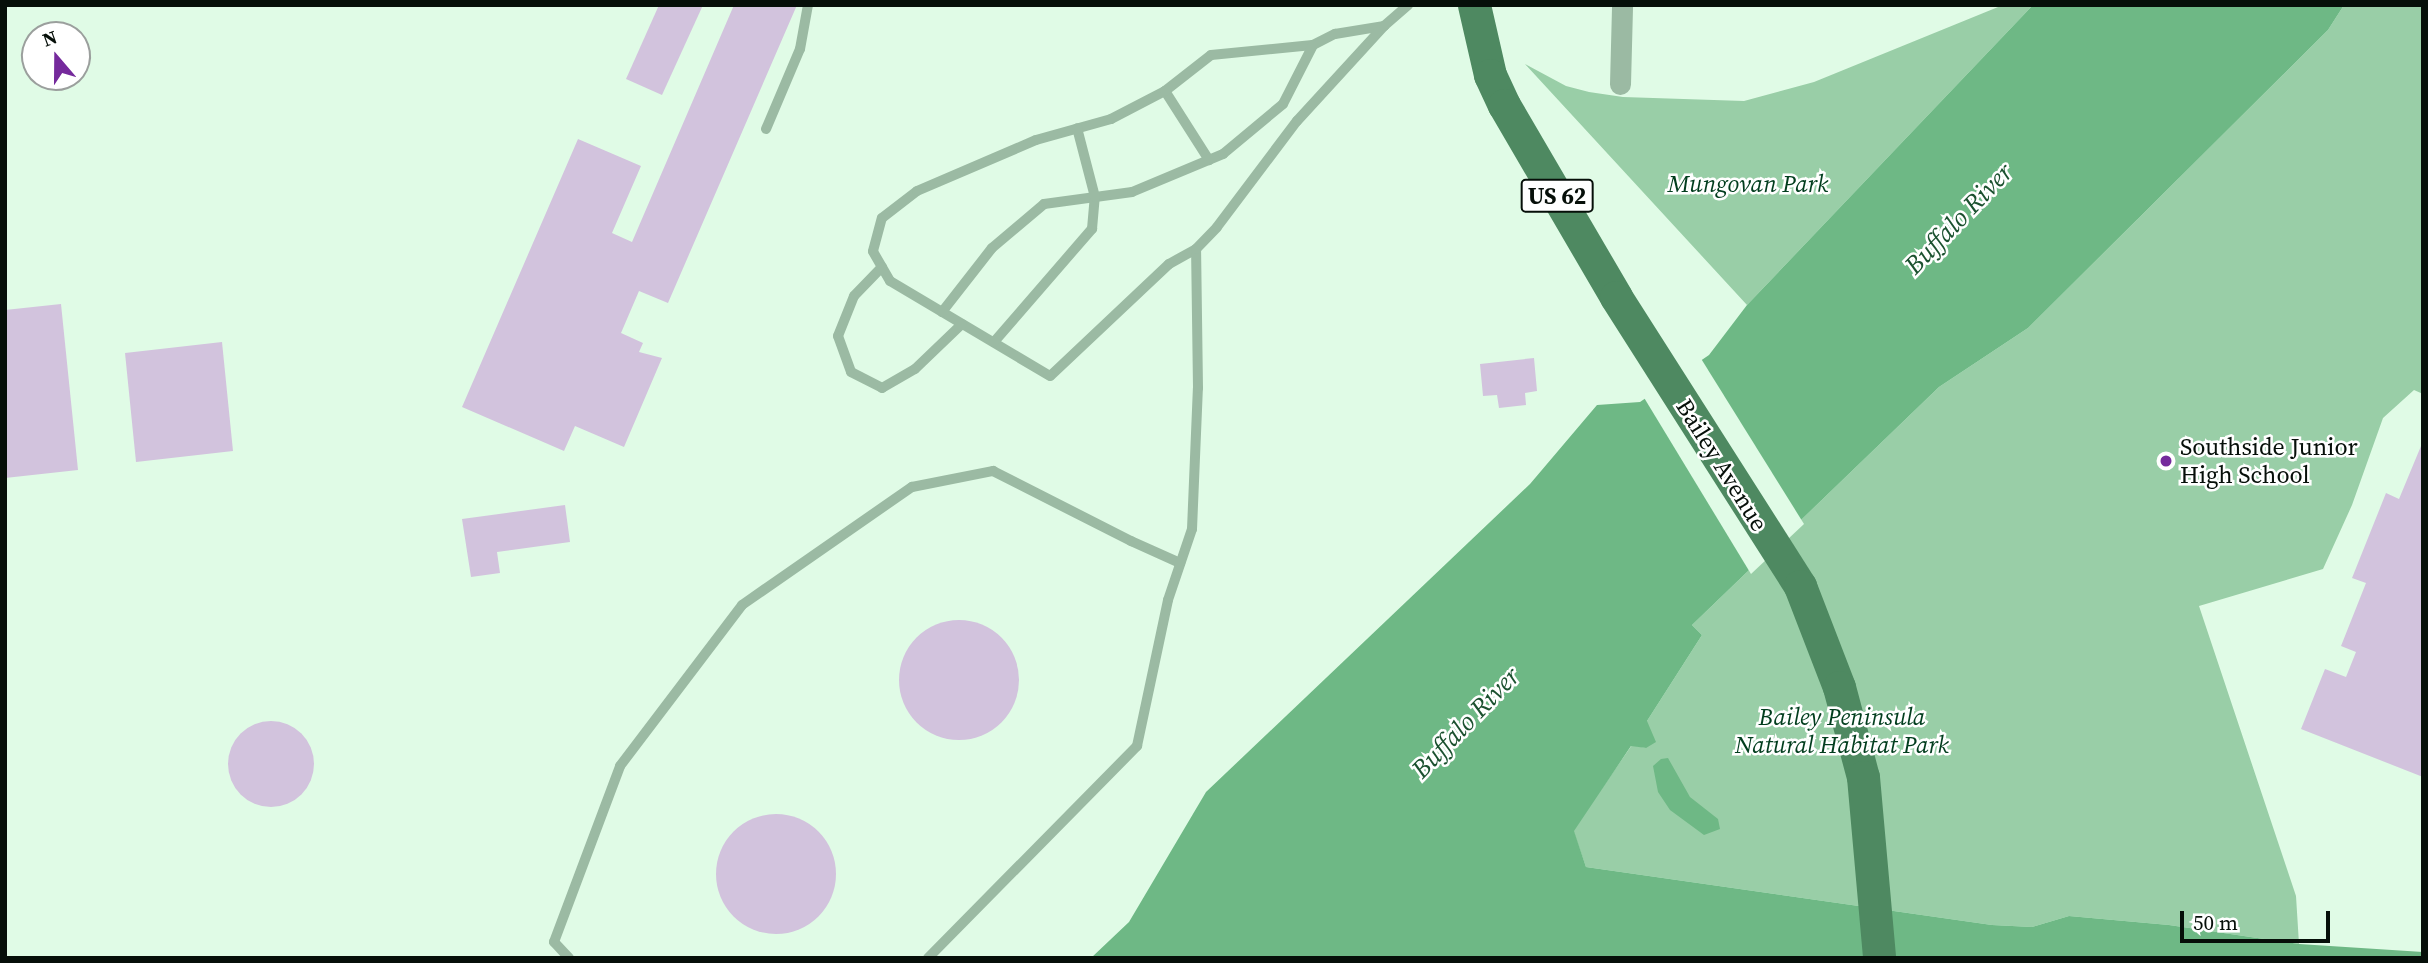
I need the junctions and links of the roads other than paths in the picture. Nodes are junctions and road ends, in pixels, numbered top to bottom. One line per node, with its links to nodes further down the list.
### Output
1 (808, 5): 10 (lane)
2 (1408, 5): 5 (lane)
3 (1474, 5): 21 (main road, Bailey Avenue / US 62)
4 (1622, 5): 7 (street)
5 (1384, 26): 6 (lane); 13 (lane)
6 (1313, 45): 8 (lane); 11 (lane)
7 (1620, 84)
8 (1165, 91): 9 (lane); 11 (lane)
9 (1077, 128): 12 (lane); 14 (lane)
10 (766, 129)
11 (1209, 160): 12 (lane)
12 (1095, 197): 15 (lane); 17 (lane)
13 (1196, 249): 17 (lane); 18 (lane)
14 (882, 267): 15 (lane); 16 (lane)
15 (942, 312): 16 (lane)
16 (962, 324): 17 (lane)
17 (994, 342)
18 (1181, 563): 19 (lane); 20 (lane)
19 (569, 958)
20 (928, 958)
21 (1879, 958)

